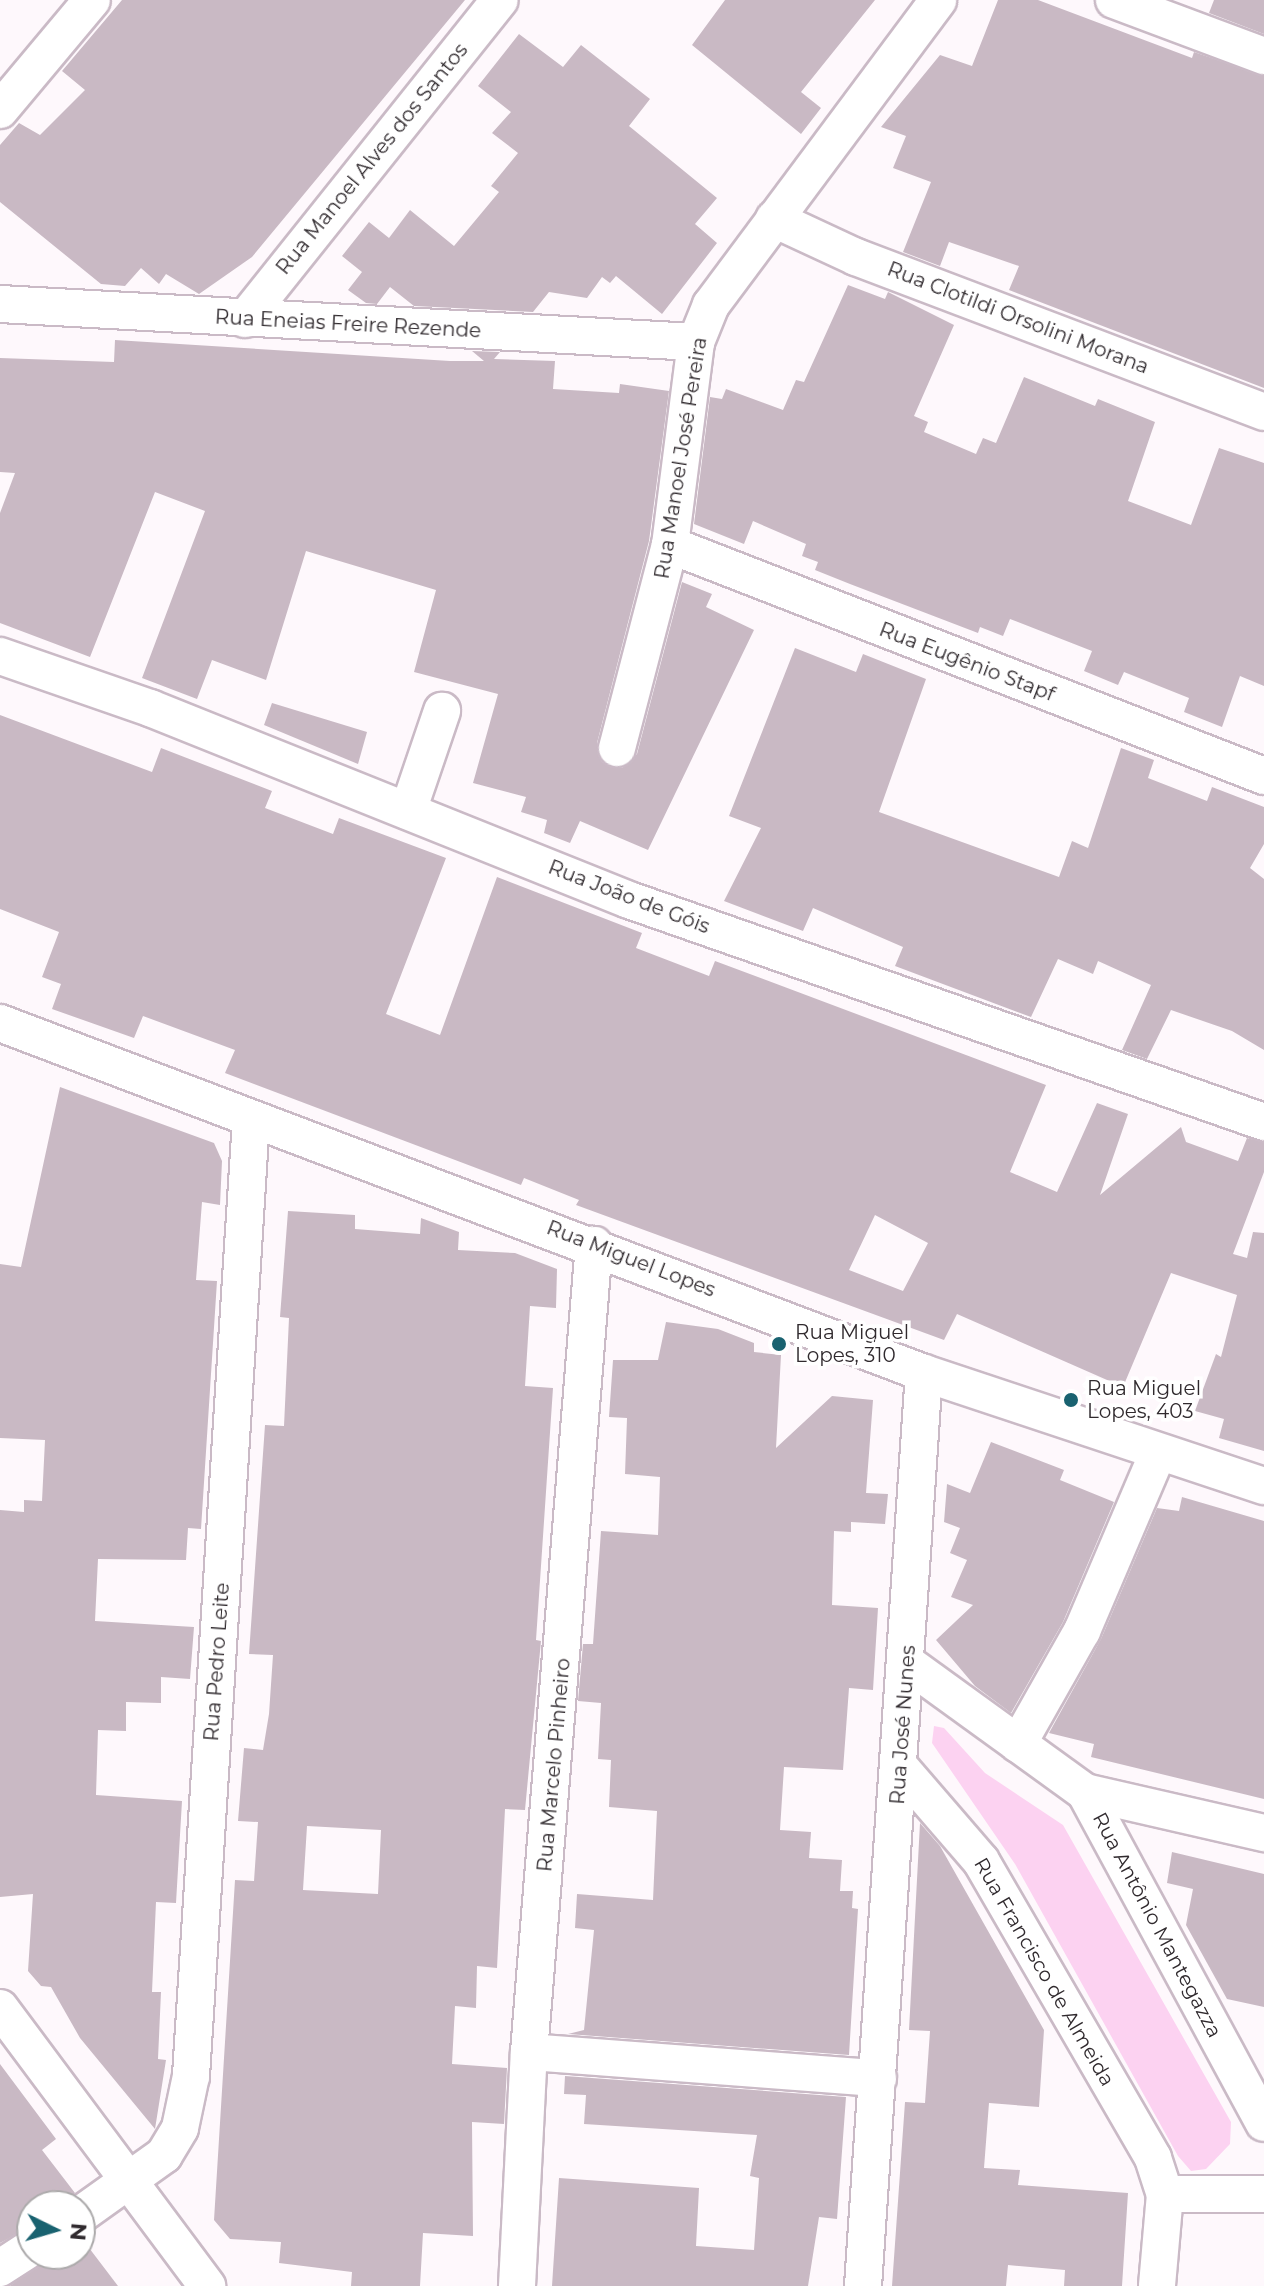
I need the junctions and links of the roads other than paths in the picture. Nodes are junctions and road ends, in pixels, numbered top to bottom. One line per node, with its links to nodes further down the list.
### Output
1 (92, 0): 6 (street)
2 (500, 0): 9 (street, Rua Manoel Alves dos Santos)
3 (938, 0): 7 (street, Rua Manoel José Pereira)
4 (1114, 0): 5 (street)
5 (1264, 56)
6 (0, 110)
7 (774, 219): 10 (street, Rua Manoel José Pereira); 11 (street, Rua Clotildi Orsolini Morana)
8 (0, 304): 9 (street, Rua Eneias Freire Rezende)
9 (245, 319): 10 (street, Rua Eneias Freire Rezende)
10 (696, 342): 12 (street, Rua Manoel José Pereira)
11 (1264, 412)
12 (670, 545): 15 (street, Rua Manoel José Pereira); 16 (street, Rua Eugênio Stapf)
13 (0, 656): 17 (street, Rua João de Góis)
14 (442, 711): 17 (street)
15 (617, 748)
16 (1264, 776)
17 (408, 811): 20 (street, Rua João de Góis)
18 (0, 1023): 19 (street, Rua Miguel Lopes)
19 (251, 1120): 21 (street, Rua Miguel Lopes); 34 (street, Rua Pedro Leite)
20 (1264, 1122)
21 (594, 1245): 22 (street, Rua Miguel Lopes); 31 (street, Rua Marcelo Pinheiro)
22 (924, 1373): 23 (street, Rua Miguel Lopes); 25 (street, Rua José Nunes)
23 (1157, 1455): 24 (street, Rua Miguel Lopes); 26 (street)
24 (1264, 1486)
25 (908, 1664): 26 (street, Rua Antônio Mantegazza); 27 (street, Rua José Nunes)
26 (1018, 1744): 28 (street, Rua Antônio Mantegazza)
27 (899, 1766): 32 (street, Rua José Nunes); 35 (street, Rua Francisco de Almeida)
28 (1085, 1792): 29 (street); 33 (street, Rua Antônio Mantegazza)
29 (1264, 1833)
30 (0, 2008): 34 (street)
31 (529, 2052): 32 (street); 39 (street, Rua Marcelo Pinheiro)
32 (878, 2078): 40 (street, Rua José Nunes)
33 (1264, 2123)
34 (129, 2182): 37 (street, Rua Pedro Leite); 38 (street)
35 (1165, 2194): 36 (street); 41 (street, Rua Francisco de Almeida)
36 (1264, 2194)
37 (96, 2204)
38 (207, 2286)
39 (517, 2286)
40 (863, 2286)
41 (1157, 2286)

